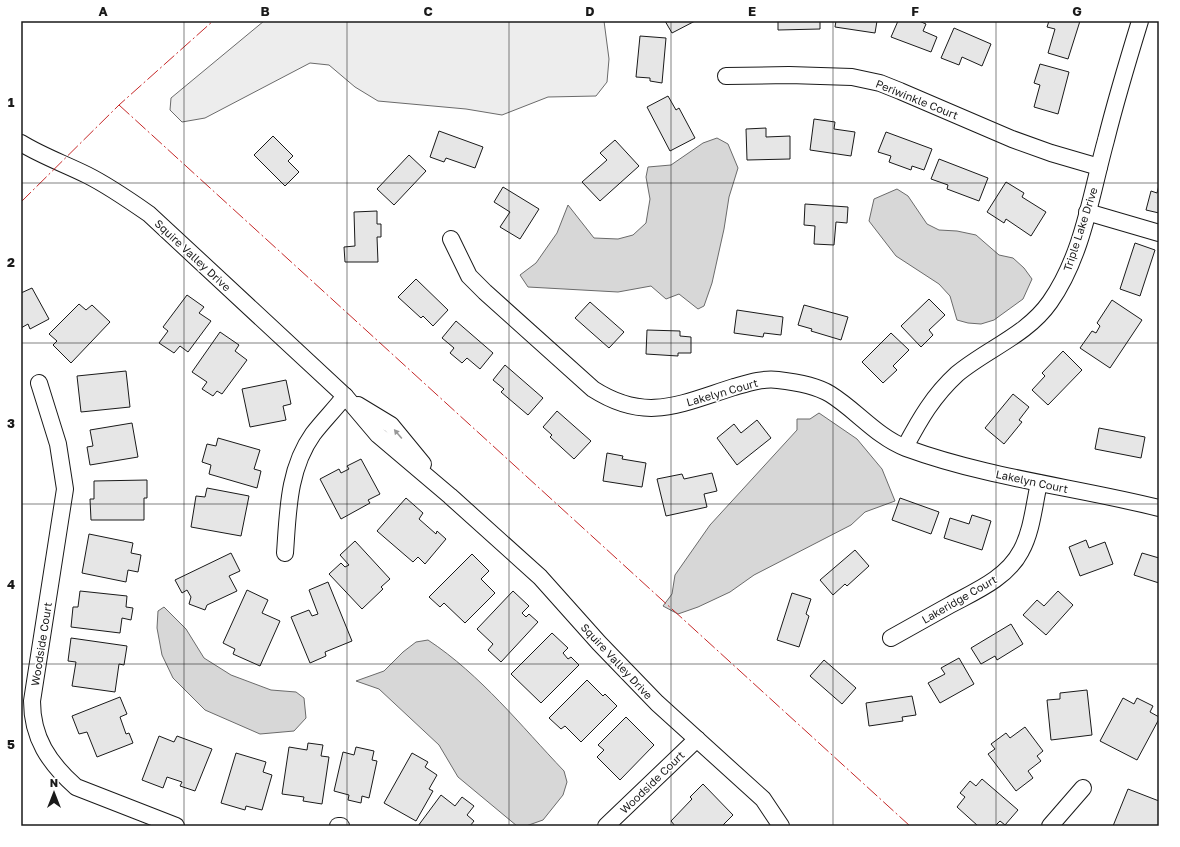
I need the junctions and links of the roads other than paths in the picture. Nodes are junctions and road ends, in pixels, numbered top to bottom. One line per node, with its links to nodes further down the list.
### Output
1 (1140, 21): 4 (street, Triple Lake Drive)
2 (726, 76): 4 (street, Periwinkle Court)
3 (21, 143): 9 (street, Squire Valley Drive)
4 (1099, 167): 5 (street, Triple Lake Drive)
5 (1087, 212): 6 (street); 10 (street, Triple Lake Drive)
6 (1159, 233)
7 (450, 239): 10 (street, Lakelyn Court)
8 (39, 383): 17 (street, Woodside Court)
9 (345, 396): 13 (street); 15 (street, Squire Valley Drive)
10 (905, 447): 11 (street, Lakelyn Court)
11 (1039, 483): 12 (street, Lakelyn Court); 14 (street, Lakeridge Court)
12 (1159, 508)
13 (285, 553)
14 (891, 638)
15 (697, 739): 20 (street, Woodside Court); 21 (street, Squire Valley Drive)
16 (1083, 788): 22 (street)
17 (176, 826)
18 (338, 826): 19 (street)
19 (341, 826)
20 (606, 826)
21 (781, 826)
22 (1050, 826)

